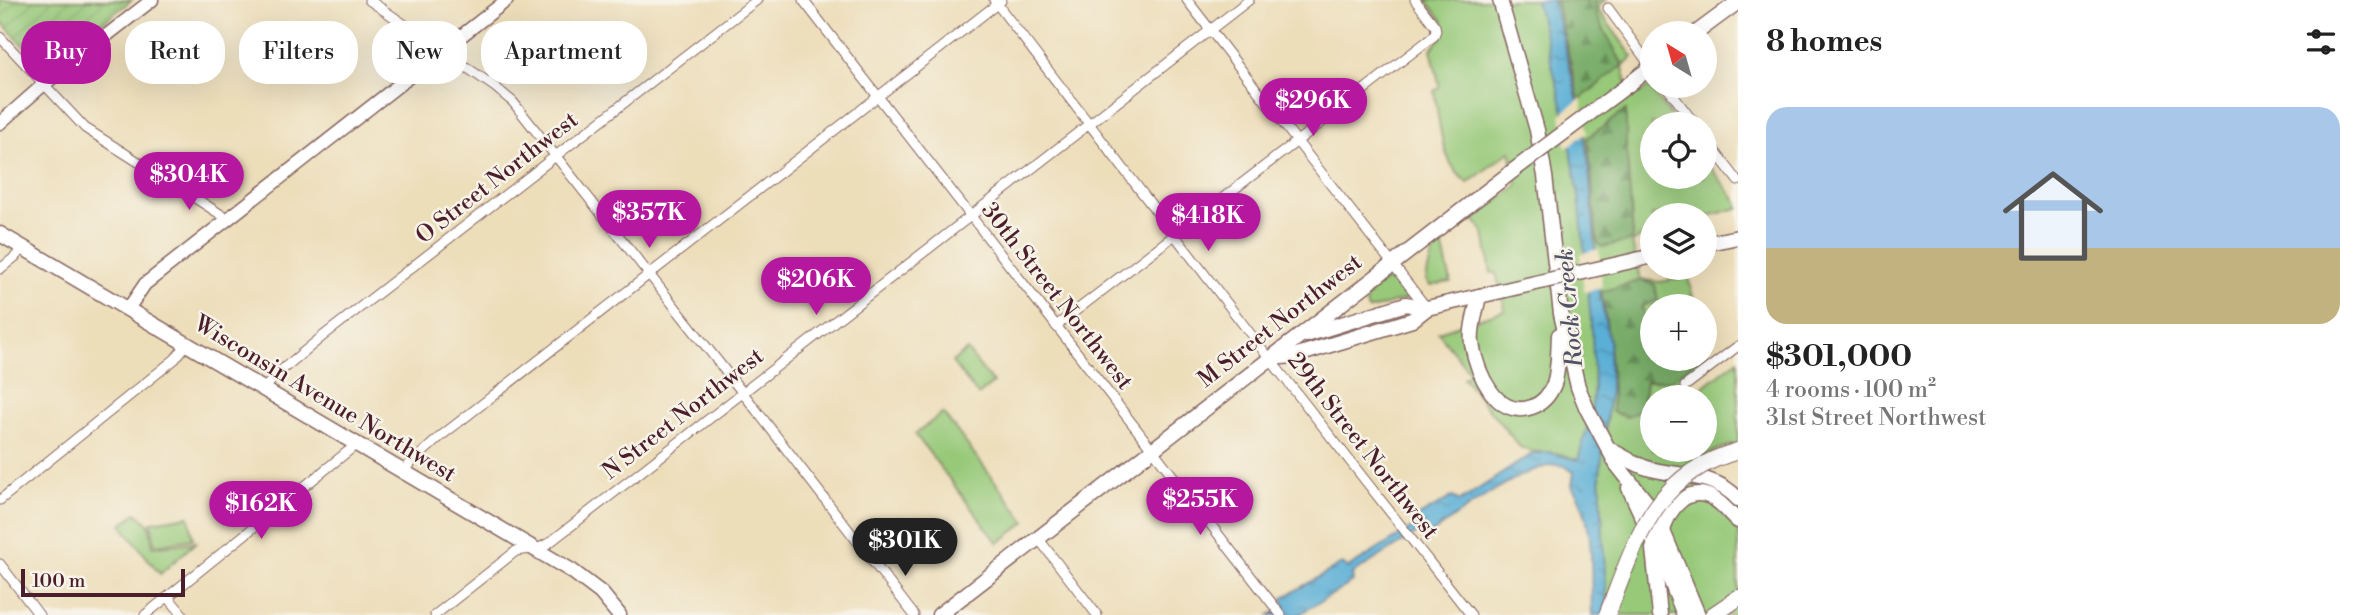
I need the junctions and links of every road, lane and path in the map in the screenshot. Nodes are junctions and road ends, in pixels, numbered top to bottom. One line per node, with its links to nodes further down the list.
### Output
1 (152, 0): 22 (main road)
2 (369, 0): 13 (street)
3 (508, 0): 16 (main road)
4 (757, 0): 30 (street, O Street Northwest)
5 (803, 0): 23 (street, 30th Street Northwest)
6 (1187, 0): 15 (street)
7 (1249, 0): 15 (street, N Street Northwest)
8 (1415, 0): 28 (street)
9 (1500, 0): 47 (main road)
10 (998, 1): 23 (street); 27 (street, 29th Street Northwest)
11 (1738, 2): 14 (main road)
12 (1608, 8): 18 (street)
13 (399, 21)
14 (1712, 21)
15 (1210, 30): 27 (street, N Street Northwest); 28 (street)
16 (467, 32)
17 (0, 37): 22 (street)
18 (1640, 51)
19 (467, 68): 30 (street)
20 (1640, 76): 40 (main road, M Street Northwest, bridge)
21 (401, 84): 33 (main road)
22 (43, 85): 26 (main road); 33 (street)
23 (878, 97): 32 (street, 30th Street Northwest); 42 (street)
24 (1675, 98): 25 (street)
25 (1686, 112)
26 (0, 123)
27 (1090, 123): 32 (street, N Street Northwest); 35 (street, 29th Street Northwest)
28 (1296, 141): 35 (street); 40 (street)
29 (1717, 153): 31 (street)
30 (558, 157): 42 (street); 56 (street, O Street Northwest)
31 (1738, 181)
32 (971, 215): 49 (street, 30th Street Northwest); 57 (street, N Street Northwest)
33 (228, 219): 46 (main road)
34 (0, 234): 38 (main road, Wisconsin Avenue Northwest)
35 (1175, 235): 49 (street); 54 (street, 29th Street Northwest)
36 (1738, 237): 37 (main road)
37 (1717, 241)
38 (23, 247): 41 (street); 46 (main road, Wisconsin Avenue Northwest)
39 (1640, 259): 44 (main road, bridge)
40 (1393, 264): 43 (main road, M Street Northwest); 45 (street)
41 (0, 269)
42 (649, 275): 57 (street); 62 (street)
43 (1355, 292): 48 (main road); 51 (main road, M Street Northwest)
44 (1479, 296): 45 (main road); 47 (main road)
45 (1427, 308): 48 (main road); 50 (main road)
46 (128, 309): 52 (main road, Wisconsin Avenue Northwest)
47 (1561, 314): 59 (main road)
48 (1365, 316): 50 (main road); 51 (main road)
49 (1056, 326): 60 (street, 30th Street Northwest)
50 (1377, 331): 54 (main road)
51 (1296, 338): 54 (main road, M Street Northwest)
52 (187, 344): 56 (main road, Wisconsin Avenue Northwest); 64 (street)
53 (1738, 346): 55 (street)
54 (1269, 358): 60 (main road, M Street Northwest); 81 (street, 29th Street Northwest)
55 (1686, 385)
56 (264, 389): 58 (main road, Wisconsin Avenue Northwest)
57 (742, 393): 68 (street, N Street Northwest); 77 (street)
58 (357, 444): 62 (main road, Wisconsin Avenue Northwest); 70 (street)
59 (1607, 448): 63 (main road); 66 (main road)
60 (1151, 450): 67 (main road, M Street Northwest); 80 (street, 30th Street Northwest)
61 (1738, 451): 82 (highway, bridge)
62 (402, 471): 68 (main road, Wisconsin Avenue Northwest)
63 (1738, 499)
64 (0, 500)
65 (1738, 522): 66 (main road)
66 (1657, 534): 83 (main road); 84 (main road); 85 (main road)
67 (1038, 538): 78 (main road, M Street Northwest); 79 (street)
68 (534, 549): 75 (street, N Street Northwest); 76 (main road, Wisconsin Avenue Northwest)
69 (0, 564): 72 (street)
70 (168, 597): 73 (street); 74 (street)
71 (1738, 598): 86 (highway)
72 (39, 615)
73 (145, 615)
74 (183, 615)
75 (435, 615)
76 (619, 615)
77 (914, 615)
78 (939, 615)
79 (1097, 615)
80 (1281, 615)
81 (1471, 615)
82 (1607, 615)
83 (1660, 615)
84 (1684, 615)
85 (1698, 615)
86 (1713, 615)

